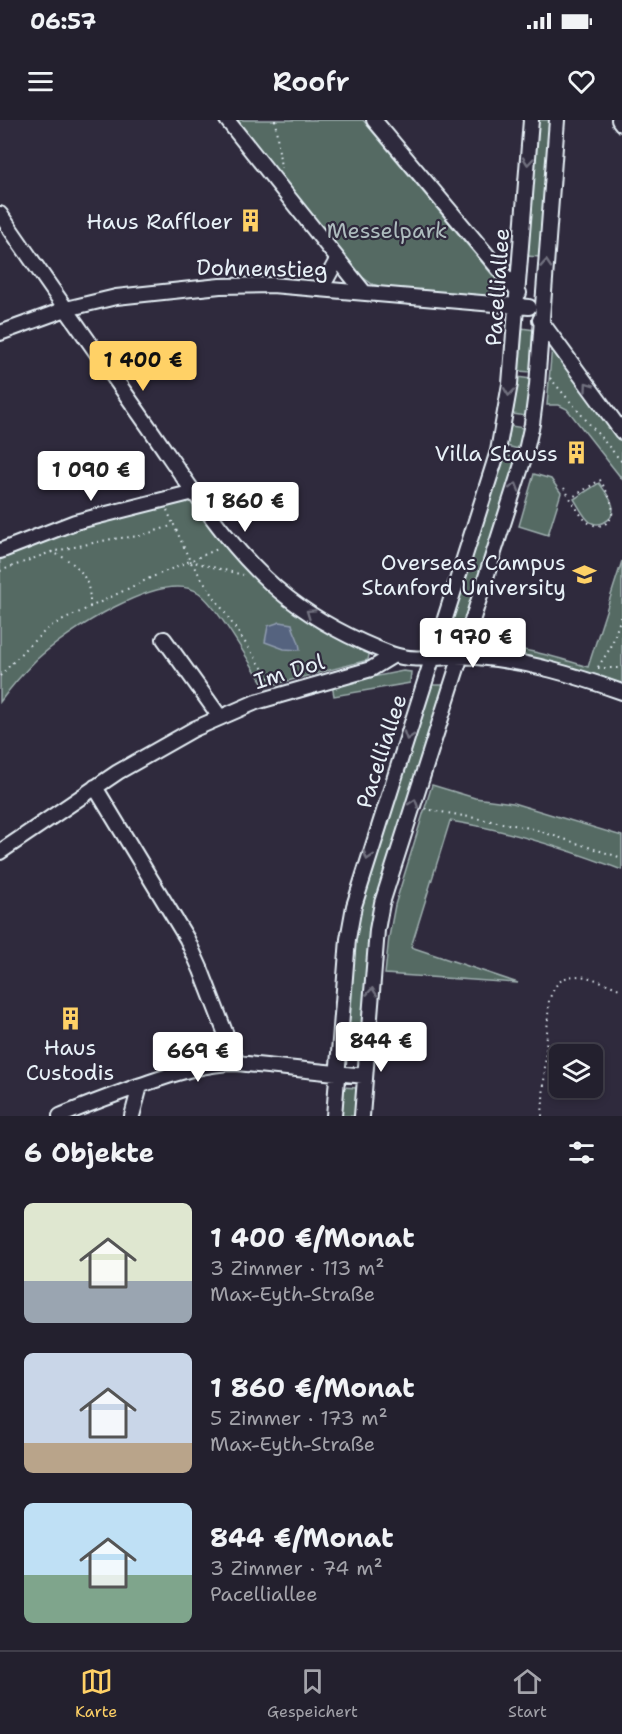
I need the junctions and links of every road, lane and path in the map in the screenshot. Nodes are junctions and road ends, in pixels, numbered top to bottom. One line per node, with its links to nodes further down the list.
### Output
1 (227, 120): 10 (street)
2 (275, 120): 8 (path)
3 (374, 120): 12 (street)
4 (531, 120): 12 (street, Pacelliallee, one-way to 12)
5 (556, 120): 16 (street, Pacelliallee, one-way to 5)
6 (619, 120): 7 (street)
7 (622, 124)
8 (281, 169)
9 (0, 214): 15 (street)
10 (337, 260): 11 (street); 13 (street)
11 (321, 289): 13 (street, Dohnenstieg); 15 (street, Dohnenstieg)
12 (517, 291): 14 (street)
13 (364, 292): 14 (street, Dohnenstieg)
14 (523, 306): 16 (street); 19 (street, Pacelliallee, one-way to 19)
15 (66, 309): 17 (street, Dohnenstieg); 26 (street)
16 (542, 322): 20 (street, Pacelliallee); 21 (street, one-way to 16)
17 (0, 333)
18 (548, 376): 24 (path)
19 (505, 419): 20 (street); 22 (street, Pacelliallee)
20 (532, 424): 23 (street, Pacelliallee)
21 (622, 432)
22 (498, 451): 23 (street); 40 (street, Pacelliallee)
23 (525, 455): 39 (street, Pacelliallee, one-way to 23)
24 (622, 462)
25 (564, 488): 27 (path)
26 (194, 492): 30 (street); 31 (street)
27 (571, 498): 27 (path)
28 (166, 507): 29 (path)
29 (174, 525): 32 (path); 33 (path)
30 (232, 542): 33 (path); 38 (street, one-way to 30)
31 (0, 551)
32 (51, 552): 34 (path); 35 (path)
33 (190, 561): 35 (path); 45 (path)
34 (0, 571)
35 (90, 607): 44 (path)
36 (622, 614): 41 (path)
37 (164, 639): 47 (street)
38 (394, 655): 40 (street); 47 (street, Im Dol)
39 (461, 656): 40 (street); 46 (street); 55 (street, Pacelliallee, one-way to 39)
40 (433, 657): 54 (street, Pacelliallee, one-way to 54)
41 (598, 668): 42 (path); 43 (path)
42 (622, 668)
43 (595, 673)
44 (0, 676)
45 (275, 687)
46 (622, 692)
47 (220, 717): 48 (street, Im Dol)
48 (95, 787): 50 (street, Im Dol); 53 (street)
49 (422, 808): 51 (path)
50 (0, 852)
51 (622, 858)
52 (622, 990): 61 (path)
53 (237, 1063): 54 (street); 56 (street)
54 (338, 1073): 55 (street); 59 (street, Pacelliallee)
55 (365, 1076): 60 (street, Pacelliallee)
56 (140, 1086): 57 (street); 58 (street)
57 (60, 1116)
58 (132, 1116)
59 (334, 1116)
60 (362, 1116)
61 (542, 1116)

